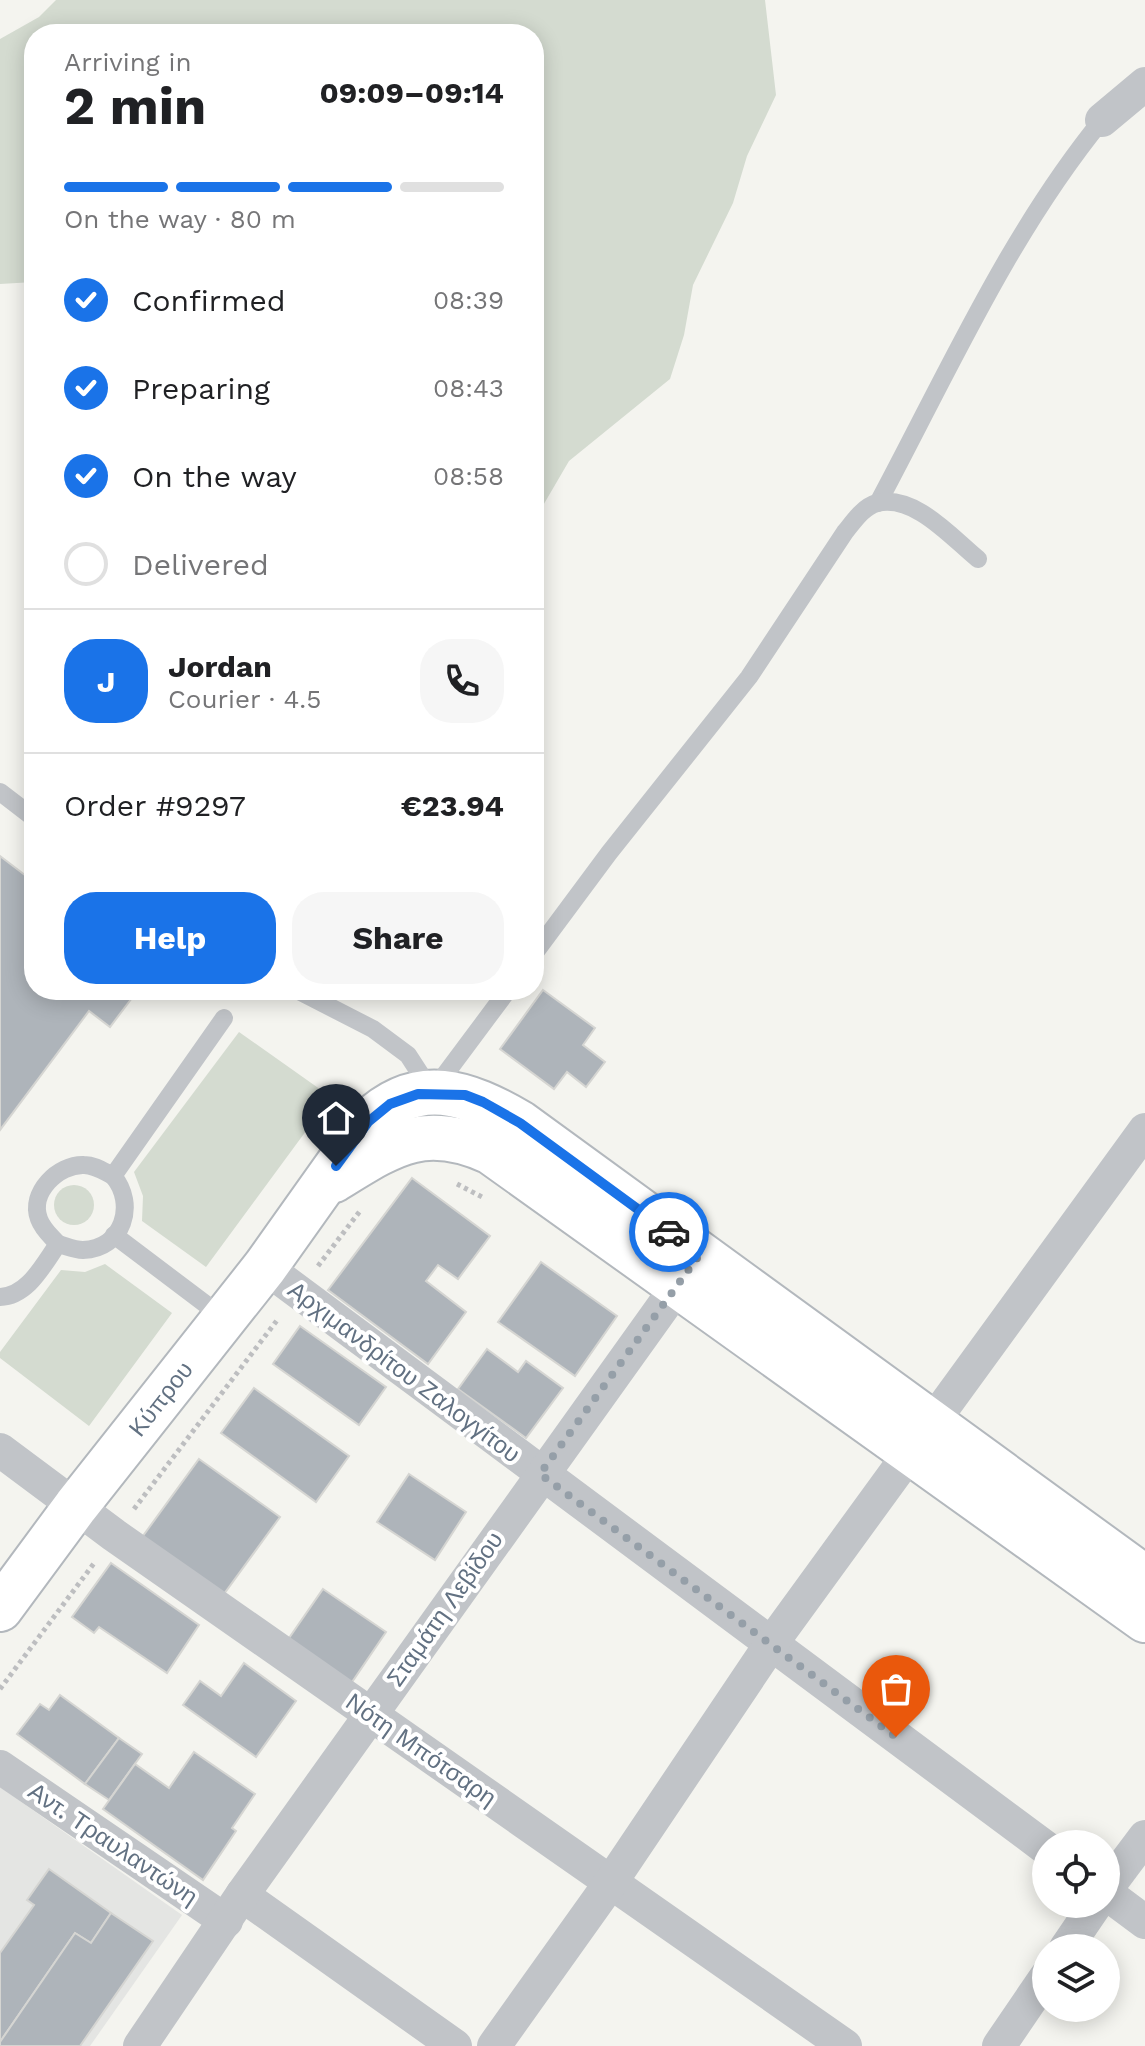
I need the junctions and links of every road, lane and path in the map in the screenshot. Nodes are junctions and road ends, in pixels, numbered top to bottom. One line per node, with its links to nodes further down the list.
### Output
1 (1145, 84): 2 (street)
2 (1102, 120): 3 (lane)
3 (878, 503): 4 (lane); 7 (lane)
4 (978, 559)
5 (0, 792): 6 (lane)
6 (24, 810)
7 (544, 941)
8 (316, 1000): 11 (lane)
9 (502, 1000): 11 (lane)
10 (224, 1018): 14 (lane)
11 (442, 1093): 15 (main road, Κύπρου); 20 (main road)
12 (1145, 1130): 24 (street)
13 (454, 1161): 15 (main road, Κύπρου); 16 (path); 20 (main road, Κύπρου)
14 (113, 1176): 18 (lane); 19 (lane)
15 (321, 1189): 21 (main road, Κύπρου)
16 (488, 1200)
17 (365, 1205): 21 (path)
18 (114, 1235): 19 (lane); 23 (lane)
19 (58, 1244): 22 (lane)
20 (689, 1269): 24 (main road); 26 (street, Σταμάτη Λεβίδου)
21 (281, 1280): 23 (main road, Κύπρου); 26 (street, Αρχιμανδρίτου Ζαλογγίτου); 28 (path, Κύπρου)
22 (0, 1297)
23 (224, 1318): 27 (main road, Κύπρου)
24 (922, 1437): 29 (main road); 31 (main road); 32 (street)
25 (0, 1450): 27 (street, Νότη Μπότσαρη)
26 (540, 1474): 32 (street, Αρχιμανδρίτου Ζαλογγίτου); 34 (street, Σταμάτη Λεβίδου)
27 (76, 1506): 28 (street, Νότη Μπότσαρη); 30 (main road, Κύπρου)
28 (114, 1535): 33 (path, Κύπρου); 34 (street, Νότη Μπότσαρη)
29 (1145, 1578)
30 (0, 1609)
31 (1145, 1620)
32 (771, 1644): 37 (street, Αρχιμανδρίτου Ζαλογγίτου); 39 (street)
33 (0, 1689)
34 (370, 1714): 39 (street, Νότη Μπότσαρη); 41 (street, Σταμάτη Λεβίδου)
35 (0, 1767): 41 (street, Αντ. Τραυλαντώνη)
36 (1145, 1837): 38 (street)
37 (1032, 1838)
38 (1120, 1872)
39 (611, 1882): 46 (street); 47 (street, Νότη Μπότσαρη)
40 (1120, 1902): 42 (street)
41 (234, 1908): 44 (street, Σταμάτη Λεβίδου); 45 (street, Αντ. Τραυλαντώνη)
42 (1145, 1922)
43 (1032, 1998): 48 (street)
44 (140, 2046)
45 (455, 2046)
46 (494, 2046)
47 (845, 2046)
48 (999, 2046)

